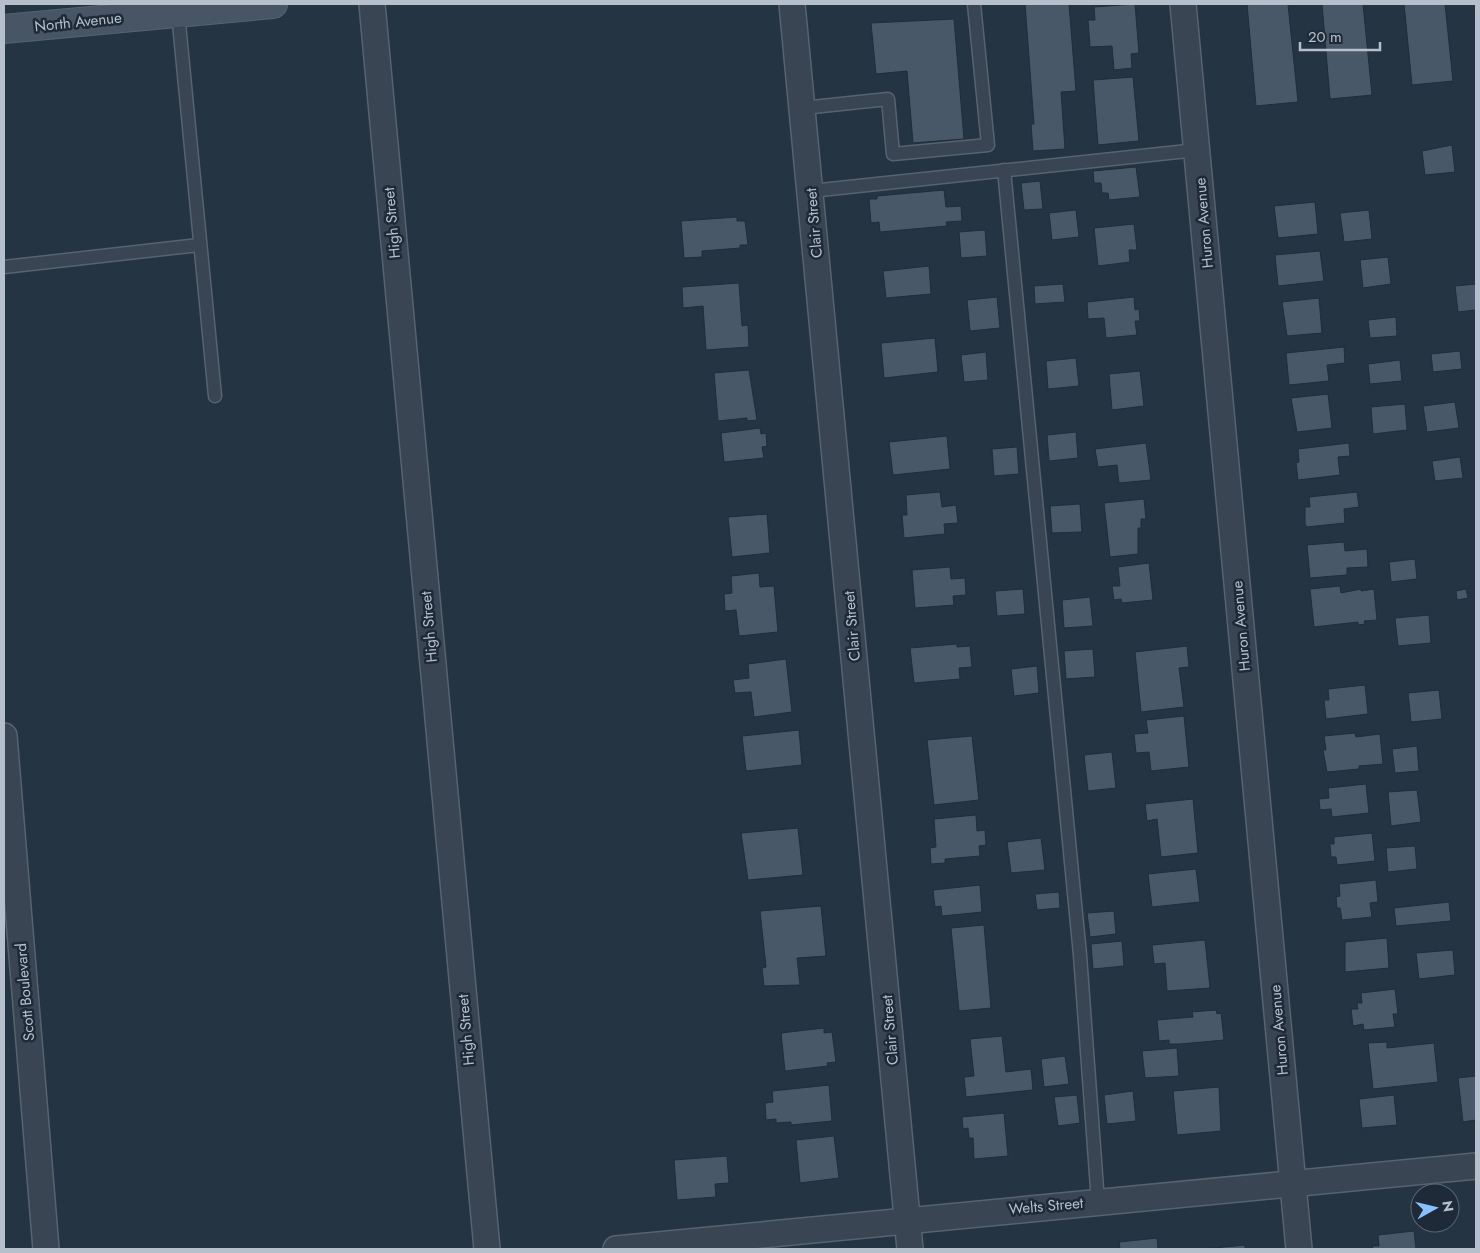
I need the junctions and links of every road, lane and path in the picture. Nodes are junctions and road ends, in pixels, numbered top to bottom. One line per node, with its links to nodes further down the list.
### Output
1 (273, 4): 6 (main road, North Avenue)
2 (372, 4): 21 (street, High Street)
3 (792, 4): 8 (street, Clair Street)
4 (974, 4): 8 (lane)
5 (1182, 4): 9 (street, Huron Avenue)
6 (173, 10): 7 (main road, North Avenue); 12 (lane)
7 (4, 29)
8 (803, 108): 11 (street, Clair Street)
9 (1197, 150): 10 (lane); 17 (street, Huron Avenue)
10 (1004, 170): 11 (lane); 18 (lane)
11 (811, 191): 19 (street, Clair Street)
12 (199, 245): 13 (lane); 14 (lane)
13 (4, 266)
14 (215, 396)
15 (4, 736): 20 (street, Scott Boulevard)
16 (1476, 1166): 17 (street, Welts Street)
17 (1293, 1183): 18 (street, Welts Street); 24 (street, Huron Avenue)
18 (1098, 1202): 19 (street, Welts Street)
19 (907, 1220): 22 (street, Welts Street); 23 (street, Clair Street)
20 (46, 1249)
21 (487, 1249)
22 (616, 1249)
23 (910, 1249)
24 (1299, 1249)

